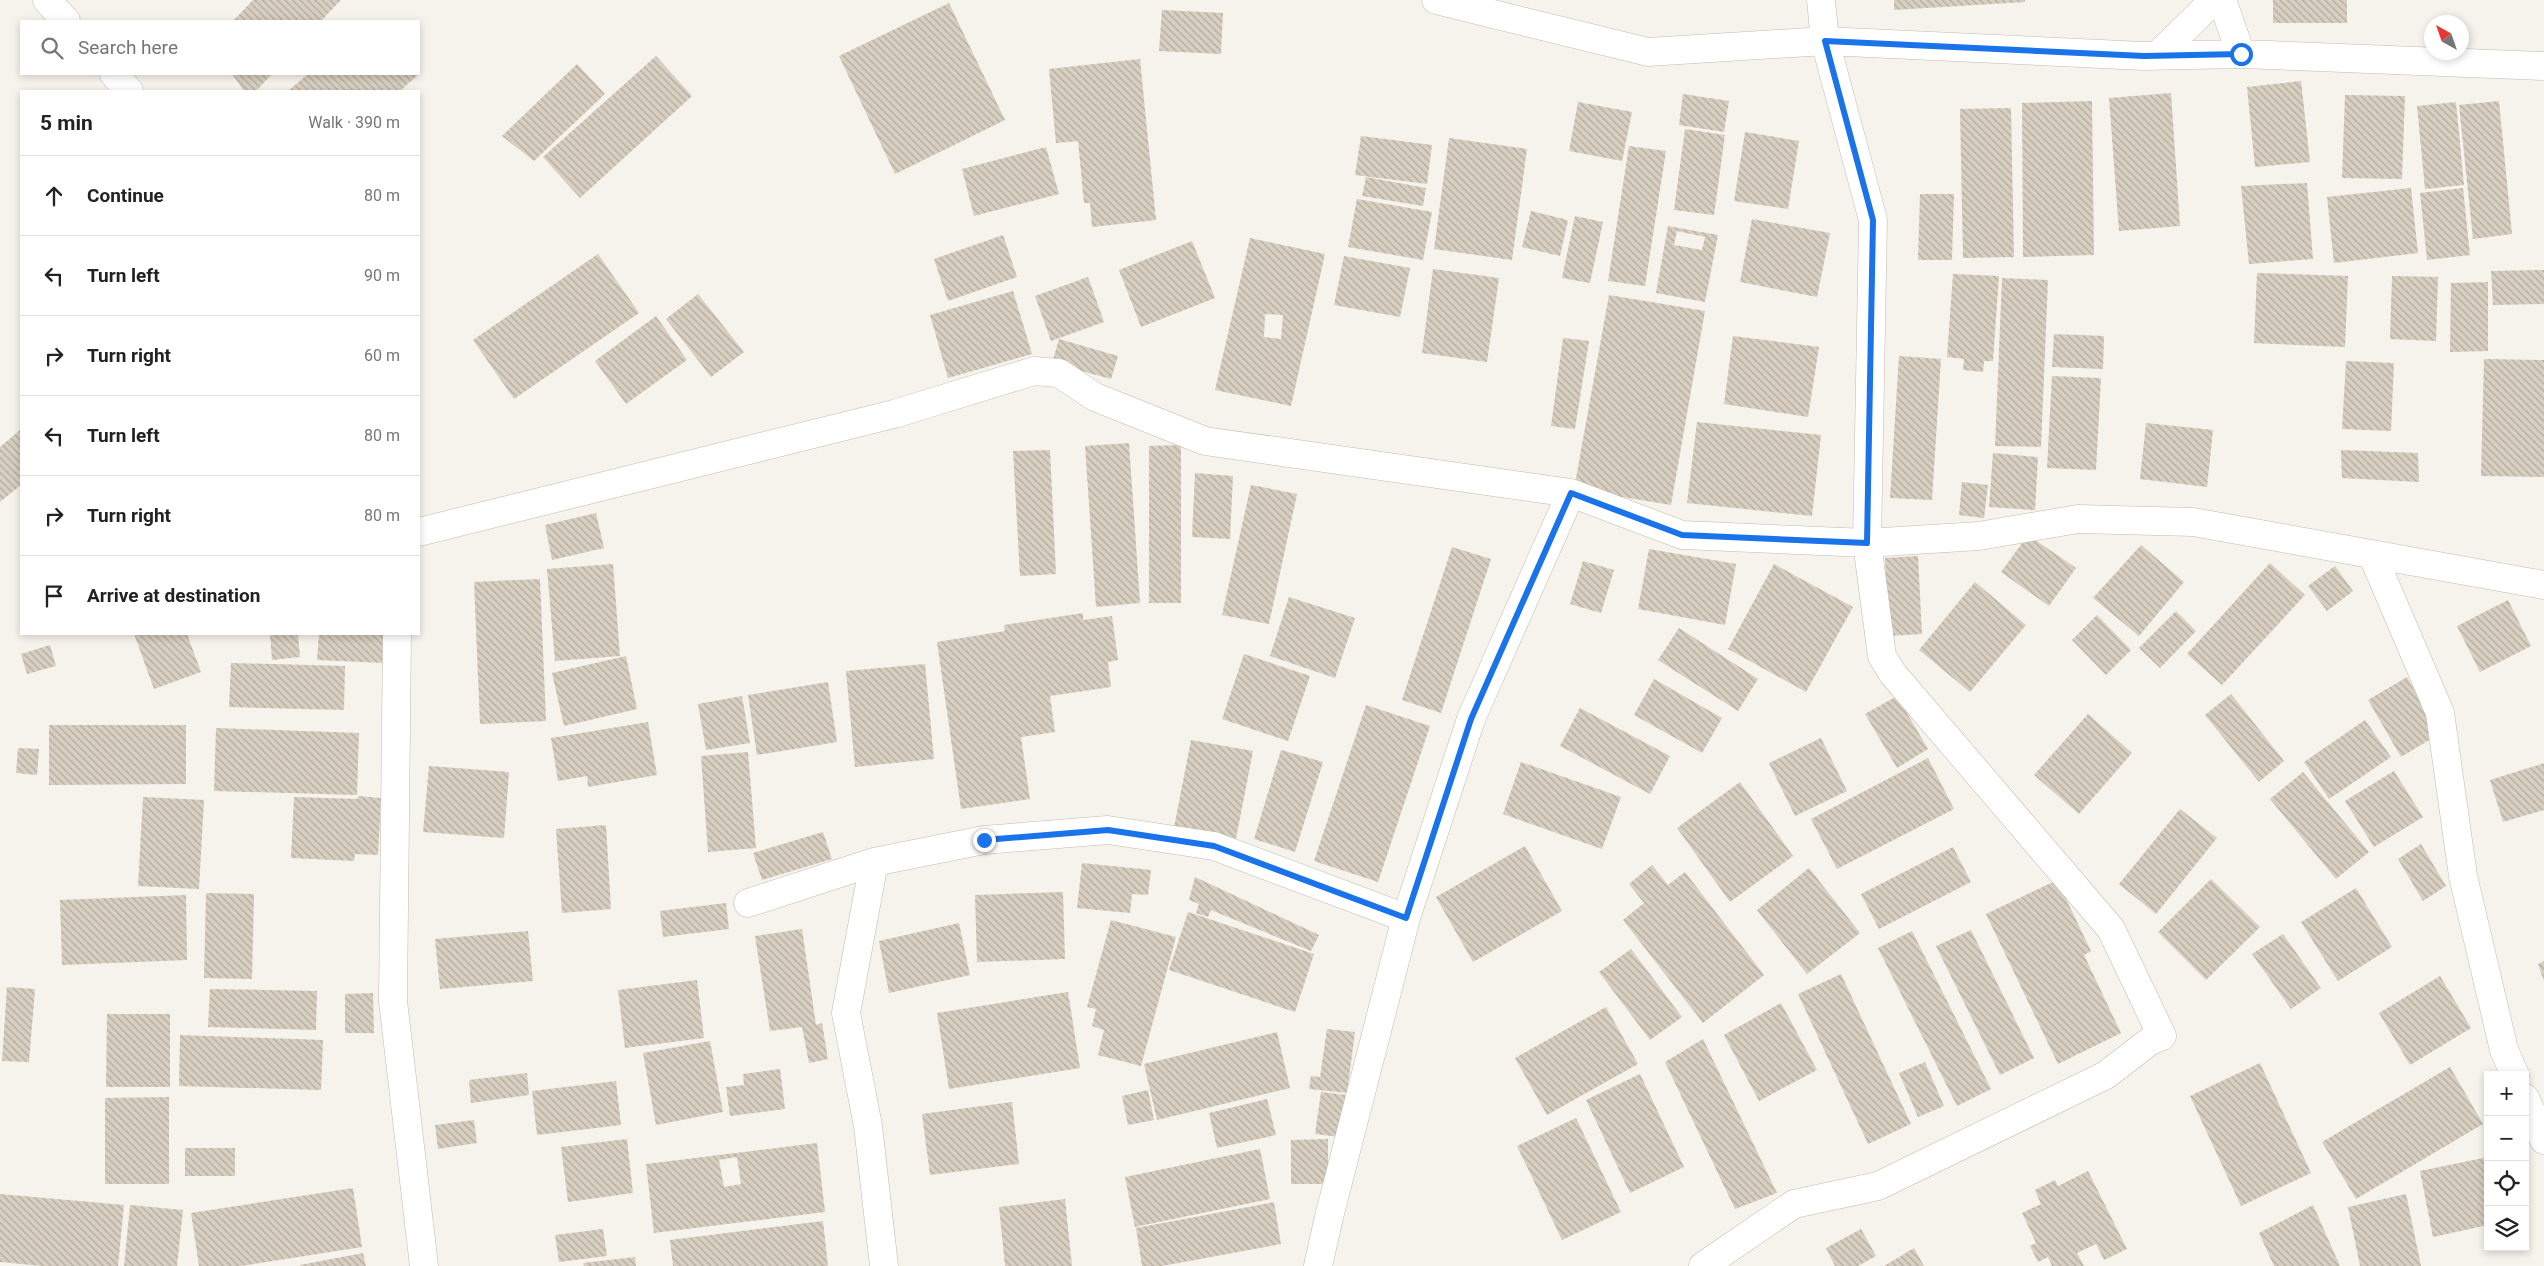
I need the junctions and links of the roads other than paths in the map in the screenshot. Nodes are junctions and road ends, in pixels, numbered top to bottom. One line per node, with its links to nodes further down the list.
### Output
1 (47, 0): 6 (street)
2 (1436, 0): 7 (street)
3 (1821, 0): 7 (street)
4 (2214, 0): 9 (street)
5 (2222, 0): 8 (street)
6 (65, 20)
7 (1825, 41): 9 (street); 15 (street)
8 (2241, 54): 9 (street); 10 (street)
9 (2158, 55)
10 (2544, 66)
11 (115, 75): 12 (street)
12 (128, 90)
13 (1571, 493): 14 (street); 15 (street); 21 (street)
14 (420, 532)
15 (1867, 543): 16 (street); 28 (street)
16 (2372, 554): 17 (street); 22 (street)
17 (2544, 585)
18 (397, 635): 25 (street)
19 (874, 862): 20 (street); 21 (street); 26 (street)
20 (748, 903)
21 (1406, 918): 27 (street)
22 (2513, 1071)
23 (2529, 1107): 24 (street)
24 (2544, 1140)
25 (424, 1266)
26 (884, 1266)
27 (1318, 1266)
28 (1703, 1266)

